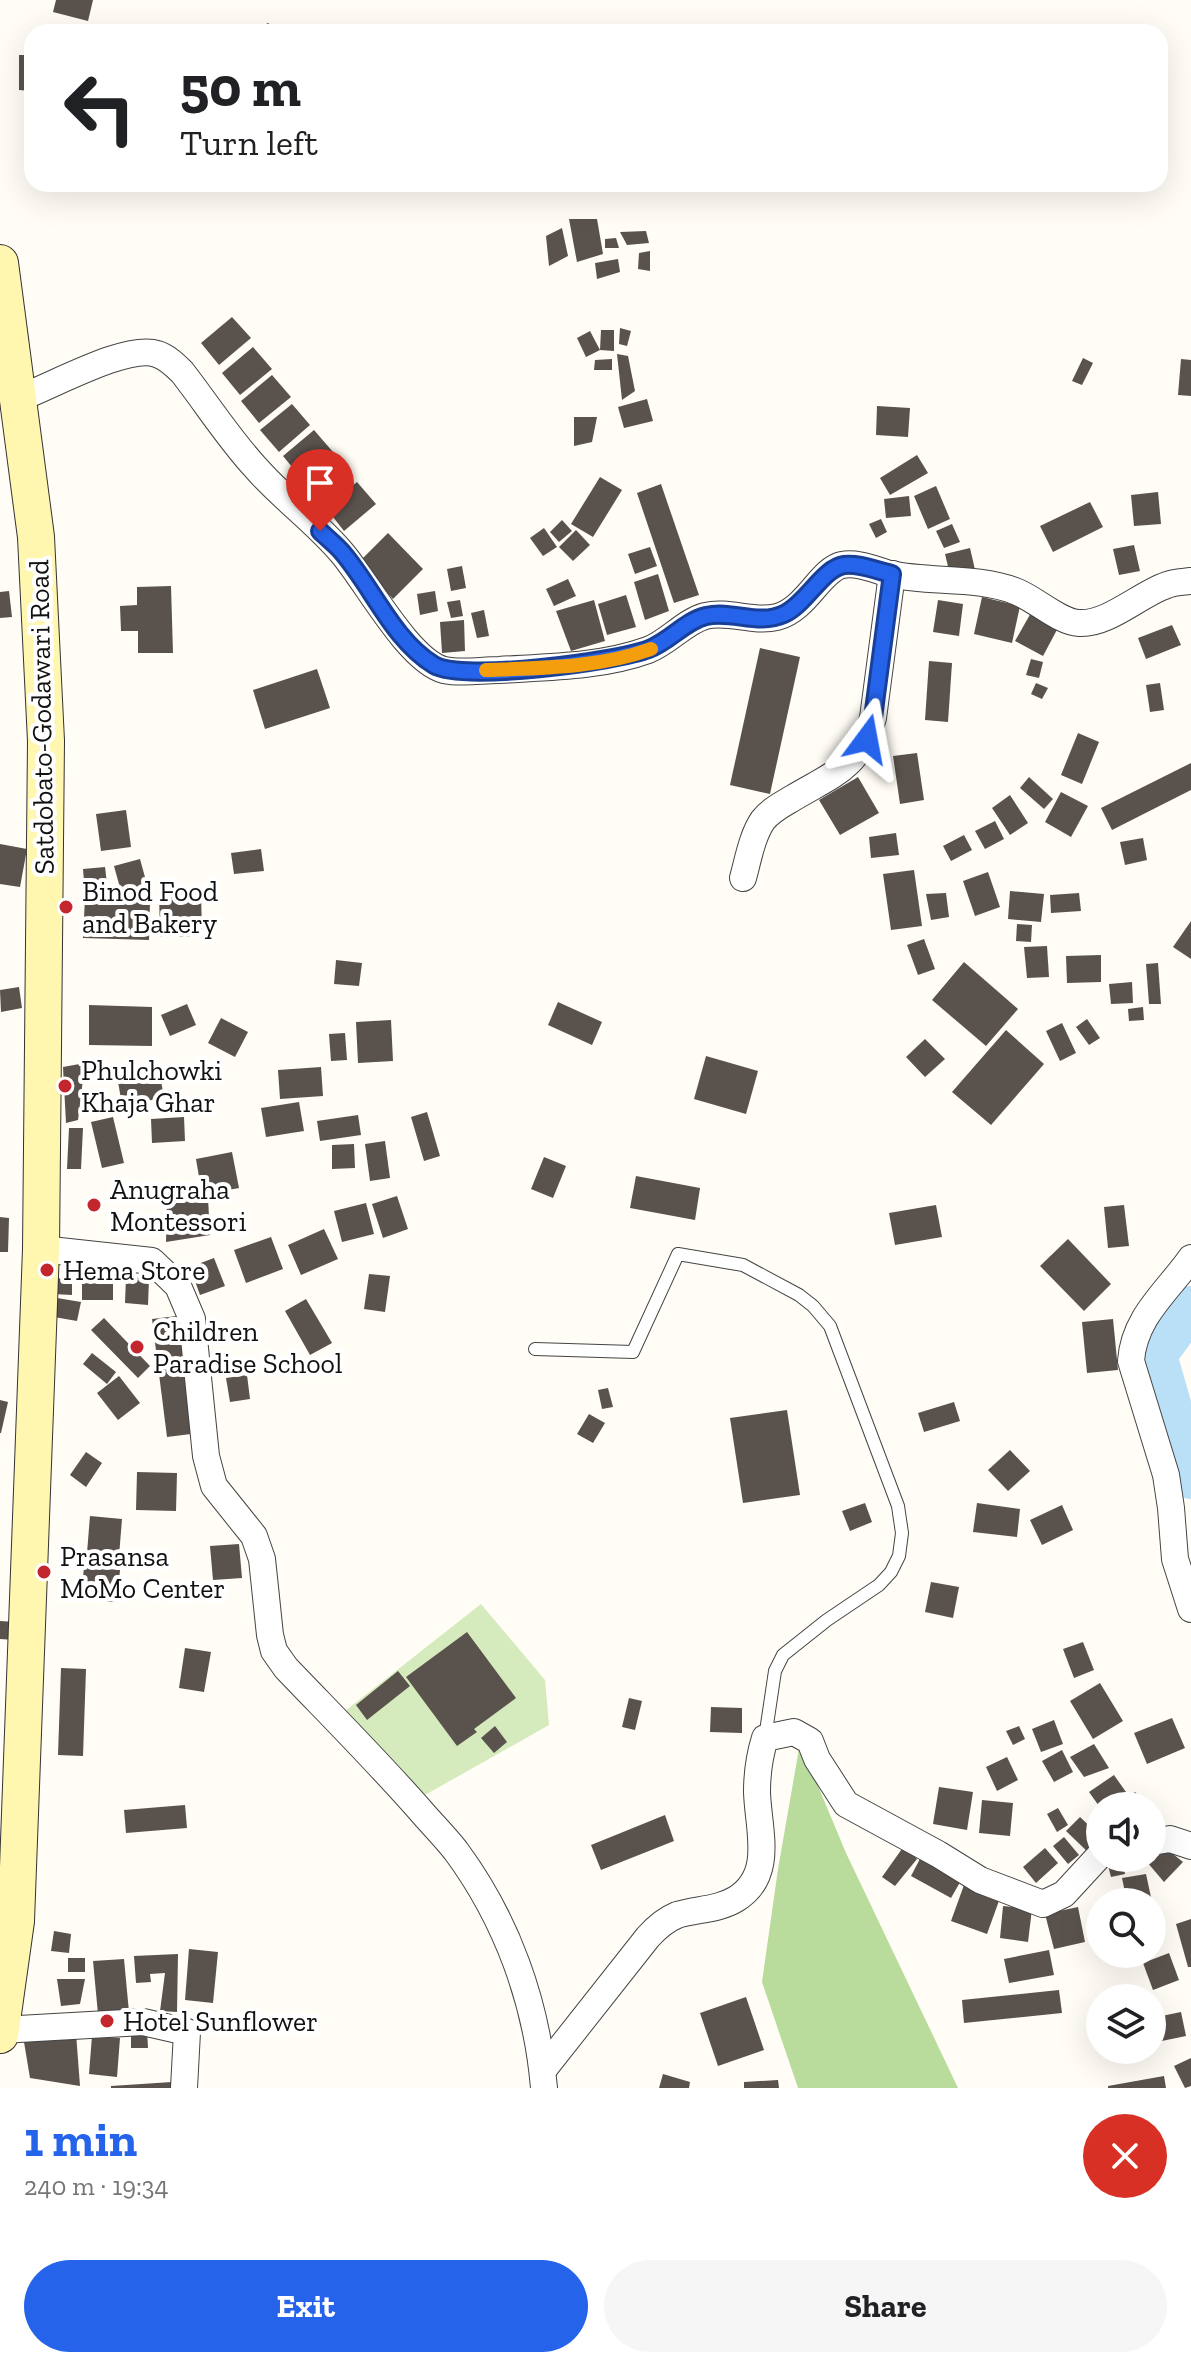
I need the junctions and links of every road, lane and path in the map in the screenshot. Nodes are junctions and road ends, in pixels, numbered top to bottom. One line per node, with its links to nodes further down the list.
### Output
1 (0, 263): 2 (street, Satdobato-Godawari Road)
2 (17, 399): 3 (street); 6 (street, Satdobato-Godawari Road)
3 (892, 574): 4 (street); 5 (street)
4 (1191, 581)
5 (743, 878)
6 (41, 1249): 14 (street, Satdobato-Godawari Road); 15 (street)
7 (1191, 1258): 9 (street)
8 (535, 1349): 10 (lane)
9 (1191, 1609)
10 (765, 1738): 13 (street); 15 (street)
11 (1166, 1840): 12 (street)
12 (1191, 1846)
13 (1086, 1870)
14 (2, 2014): 16 (street)
15 (544, 2079)
16 (184, 2088)

